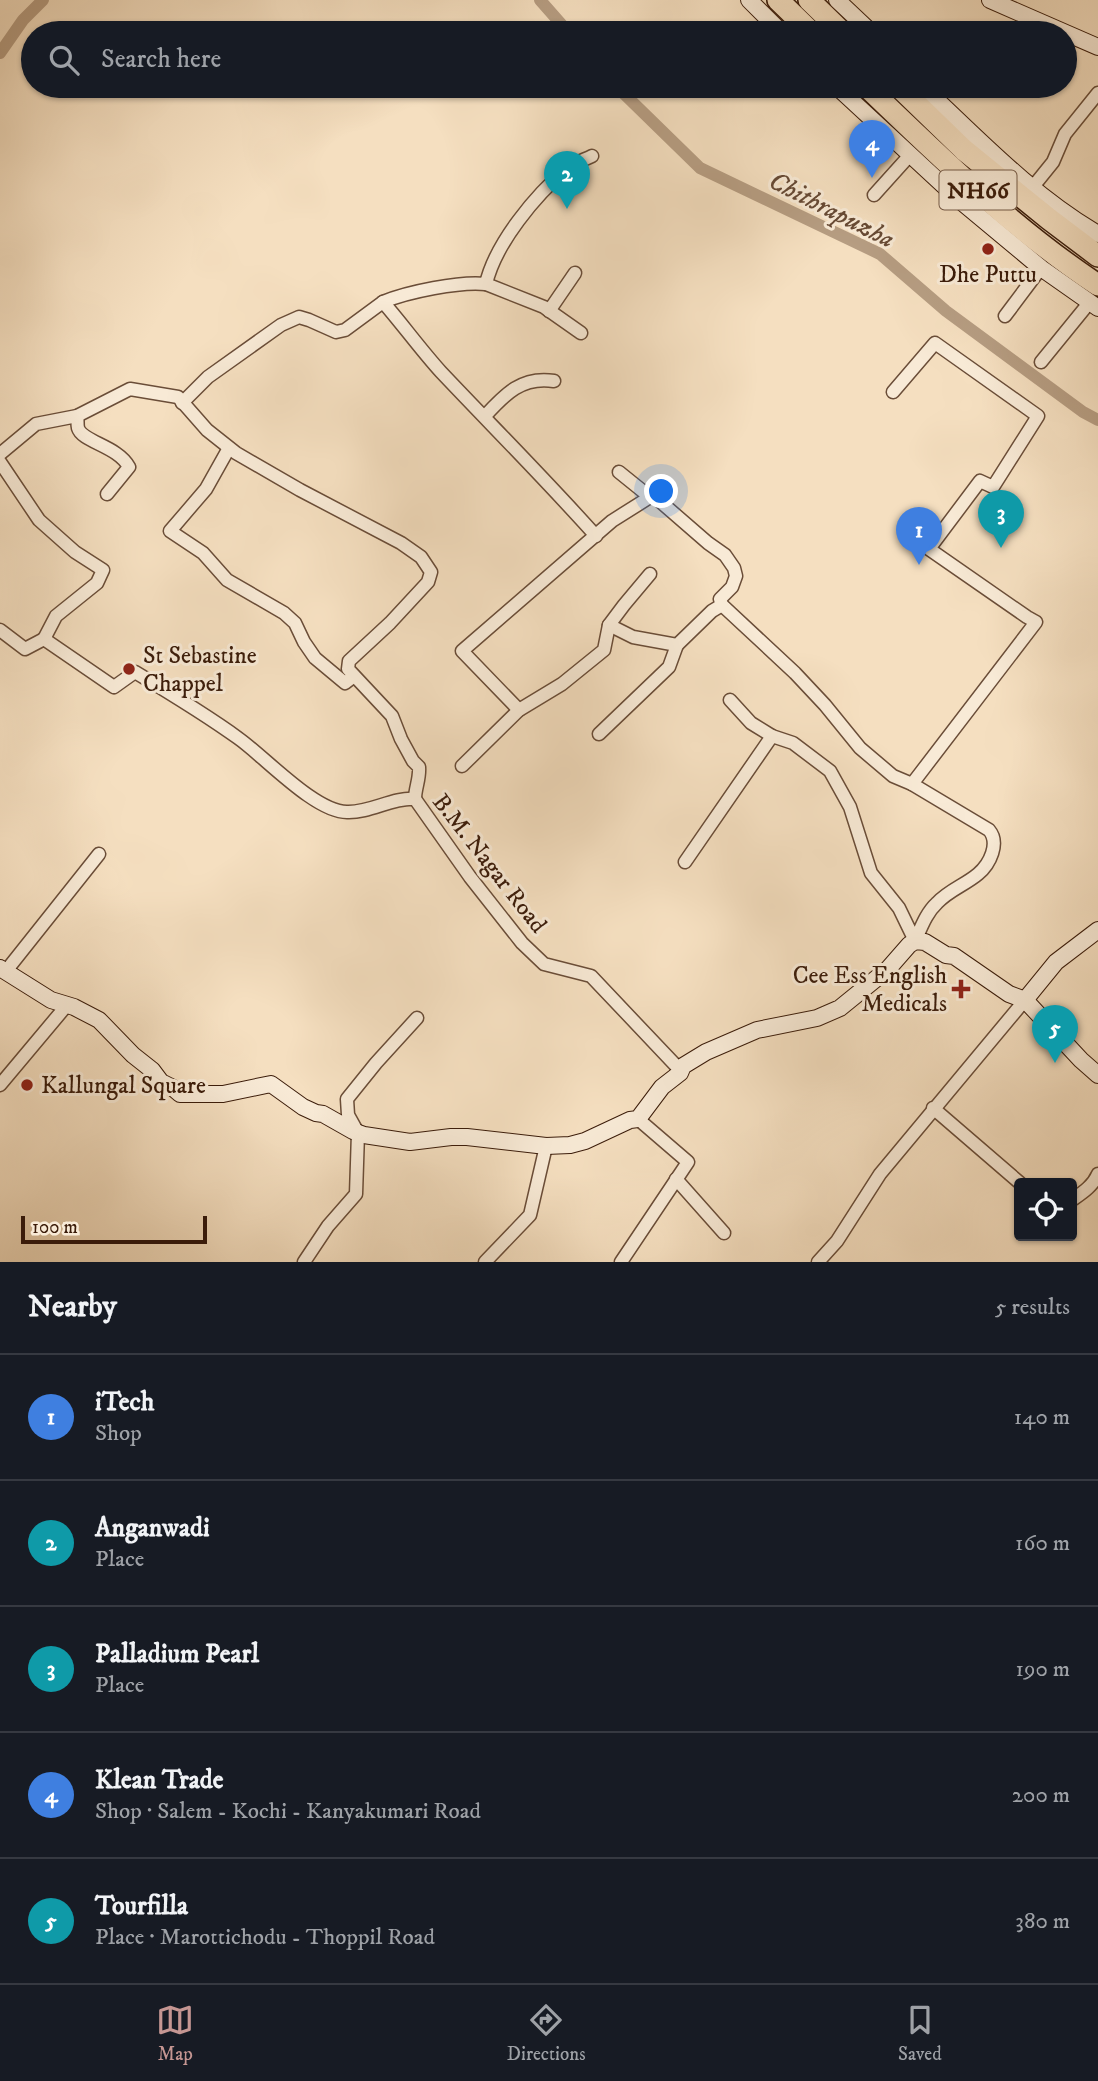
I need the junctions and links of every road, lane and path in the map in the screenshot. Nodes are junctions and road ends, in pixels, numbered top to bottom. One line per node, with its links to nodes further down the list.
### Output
1 (749, 0): 7 (street)
2 (778, 0): 8 (highway)
3 (809, 0): 9 (highway)
4 (837, 0): 10 (street)
5 (990, 0): 6 (street)
6 (1023, 6): 11 (street)
7 (770, 21)
8 (800, 21)
9 (831, 21)
10 (859, 21)
11 (1050, 21)
12 (1077, 36): 13 (street)
13 (1098, 47)
14 (1098, 93): 21 (street)
15 (849, 98): 19 (street)
16 (879, 98): 28 (highway, NH66)
17 (910, 98): 24 (highway, NH66)
18 (935, 98): 21 (street)
19 (910, 155): 22 (street); 25 (street)
20 (592, 156): 27 (street)
21 (1032, 188): 23 (street)
22 (874, 195)
23 (1098, 234)
24 (1098, 256)
25 (1041, 268): 28 (street); 31 (street)
26 (575, 273): 30 (street)
27 (486, 284): 29 (street); 30 (street)
28 (1095, 298): 33 (street)
29 (383, 302): 36 (street); 38 (street)
30 (549, 310): 32 (street)
31 (1005, 316)
32 (581, 333)
33 (1041, 362)
34 (554, 381): 38 (street)
35 (893, 392): 58 (street)
36 (182, 403): 37 (street); 39 (street)
37 (78, 416): 40 (street); 43 (street)
38 (485, 416): 45 (street)
39 (229, 448): 52 (street); 52 (street)
40 (0, 453)
41 (0, 462): 50 (street)
42 (620, 471): 44 (street)
43 (107, 494)
44 (650, 497): 45 (street); 47 (street)
45 (596, 536): 54 (street)
46 (650, 574): 48 (street)
47 (722, 605): 51 (street); 58 (street)
48 (610, 625): 51 (street); 54 (street)
49 (0, 629): 50 (street)
50 (44, 639): 59 (street, B.M. Nagar Road)
51 (677, 645): 55 (street)
52 (354, 676): 59 (street)
53 (730, 701): 56 (street)
54 (519, 710): 57 (street)
55 (599, 734)
56 (772, 736): 61 (street); 63 (street)
57 (462, 766)
58 (912, 784): 63 (street)
59 (415, 799): 68 (street, B.M. Nagar Road)
60 (99, 854): 64 (street)
61 (685, 862)
62 (1098, 930): 65 (street)
63 (915, 941): 65 (street); 68 (street)
64 (3, 970): 66 (street)
65 (1025, 1000): 69 (street); 71 (street)
66 (67, 1005): 70 (street); 73 (street)
67 (417, 1018): 73 (street)
68 (681, 1071): 72 (street)
69 (1098, 1074)
70 (0, 1085)
71 (933, 1108): 76 (street); 83 (street)
72 (638, 1119): 74 (street); 77 (street)
73 (358, 1133): 74 (street); 80 (street)
74 (546, 1146): 81 (street)
75 (1098, 1174): 78 (street)
76 (1014, 1178)
77 (676, 1180): 79 (street); 82 (street)
78 (1077, 1196)
79 (724, 1233)
80 (304, 1262)
81 (485, 1262)
82 (621, 1262)
83 (818, 1262)

